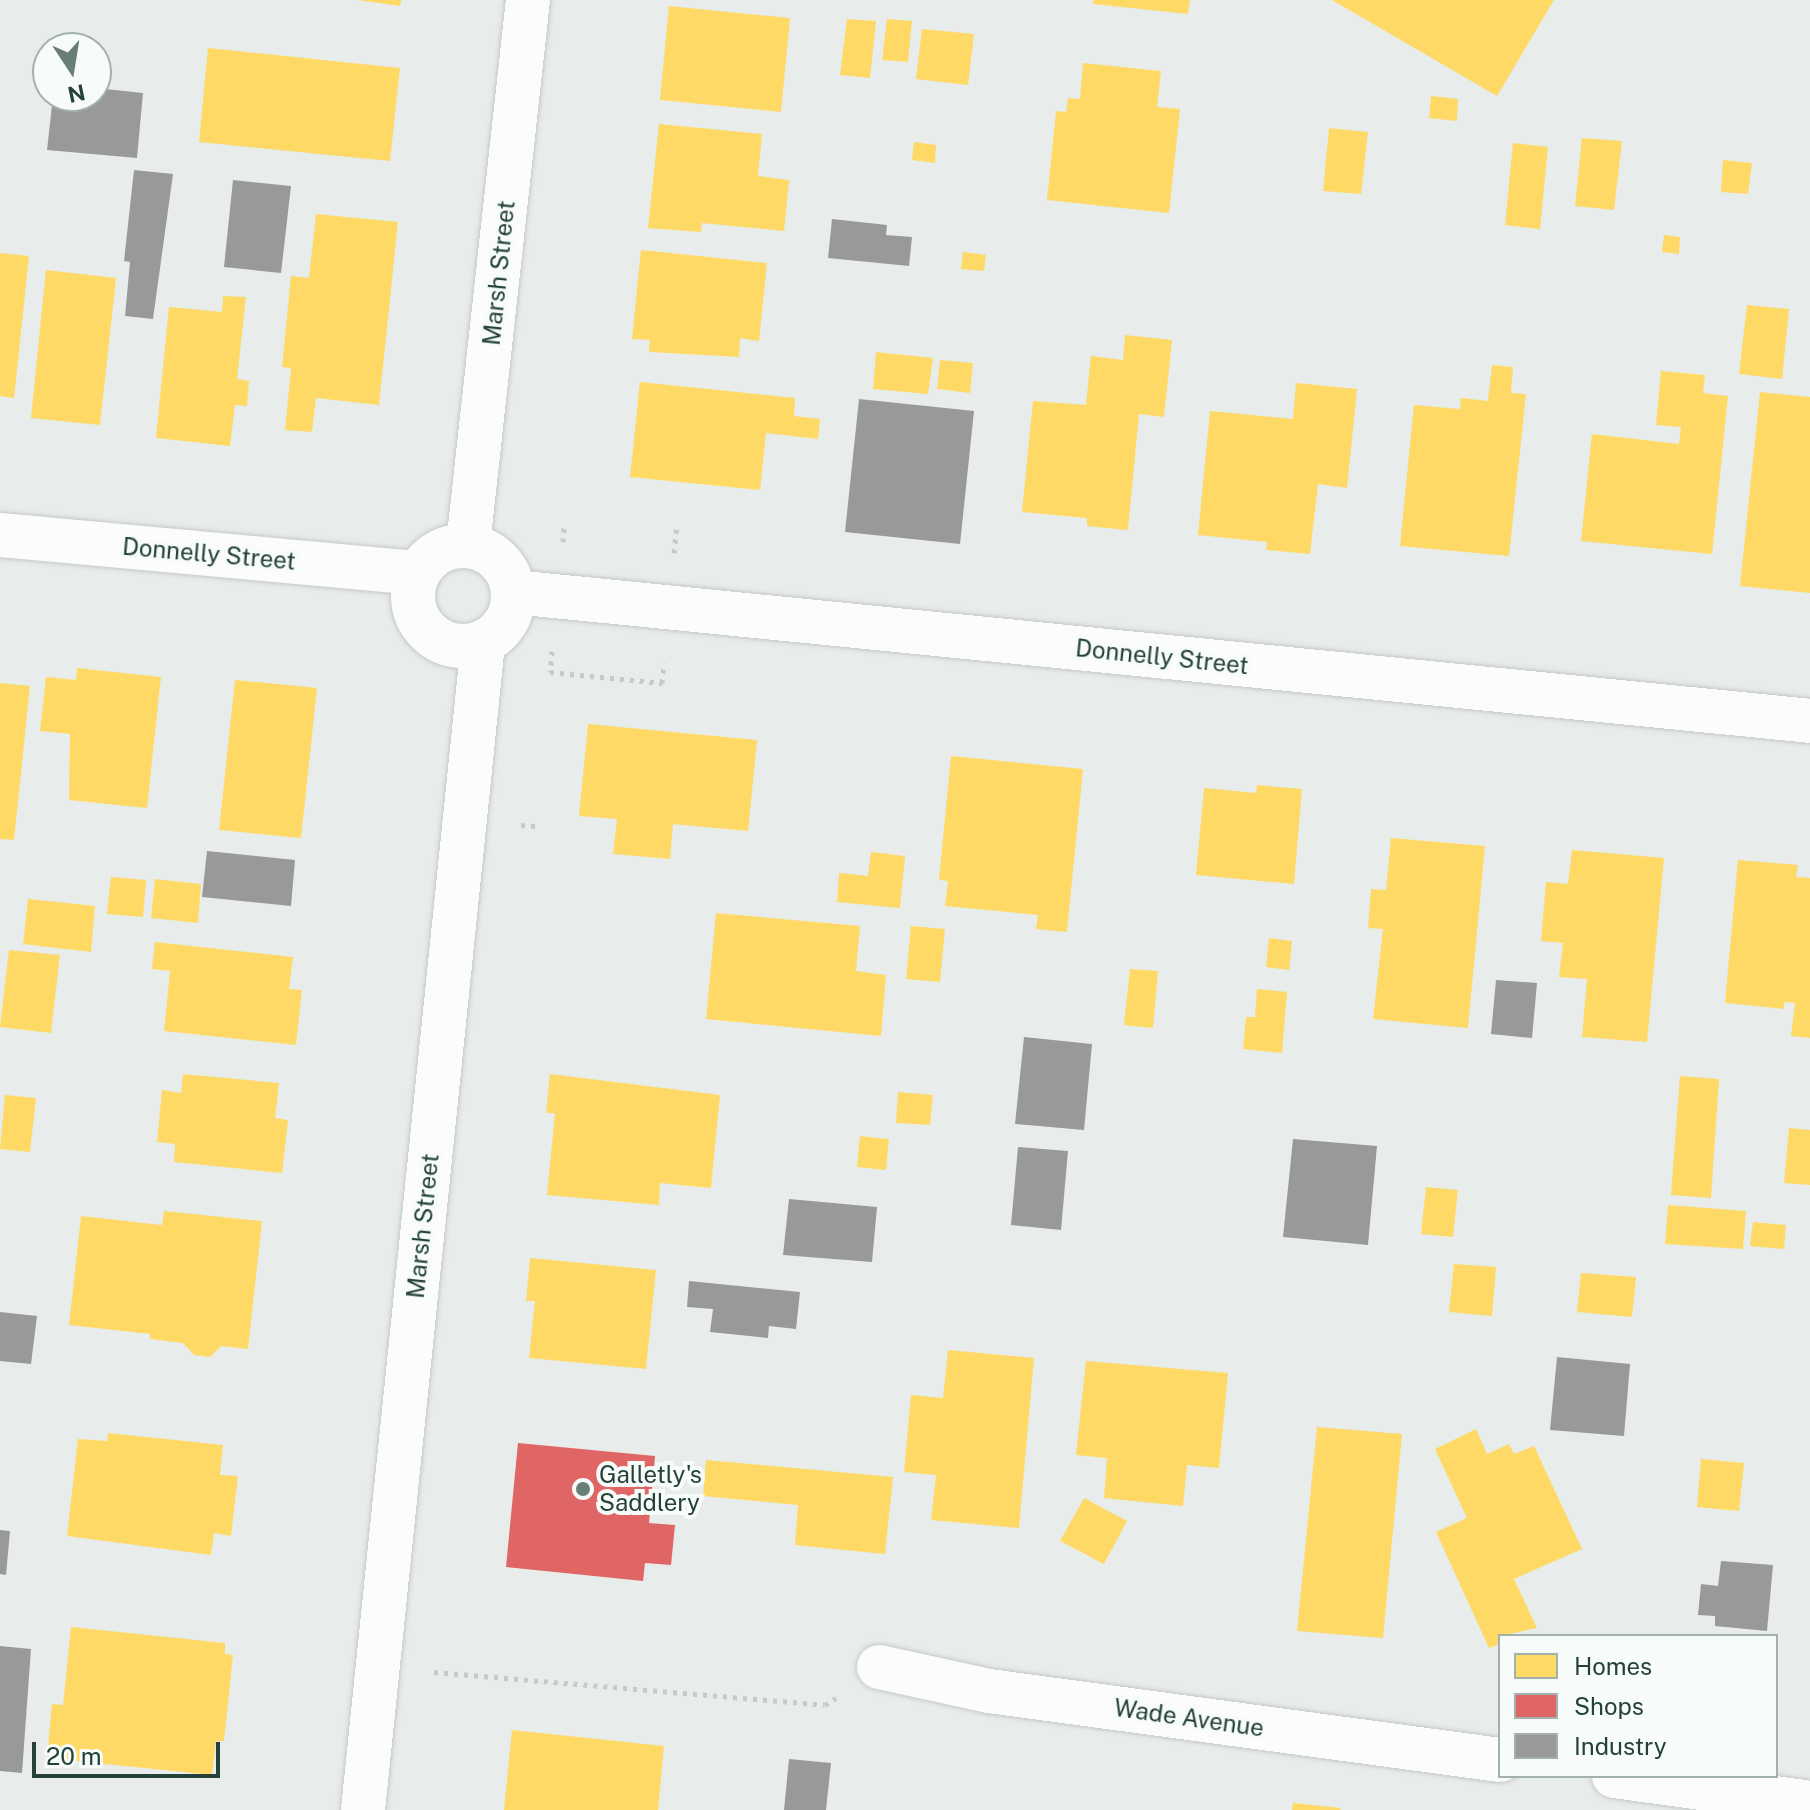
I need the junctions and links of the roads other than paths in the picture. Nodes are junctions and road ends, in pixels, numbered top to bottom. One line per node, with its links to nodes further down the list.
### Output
1 (528, 0): 3 (street, Marsh Street)
2 (0, 535): 4 (street, Donnelly Street)
3 (468, 545): 4 (street); 5 (street)
4 (418, 573): 6 (street)
5 (514, 592): 6 (street); 7 (street, Donnelly Street)
6 (483, 642): 12 (street, Marsh Street)
7 (1810, 721)
8 (879, 1667): 9 (street, Wade Avenue)
9 (1498, 1760)
10 (1629, 1778): 11 (street)
11 (1810, 1803)
12 (363, 1810)

